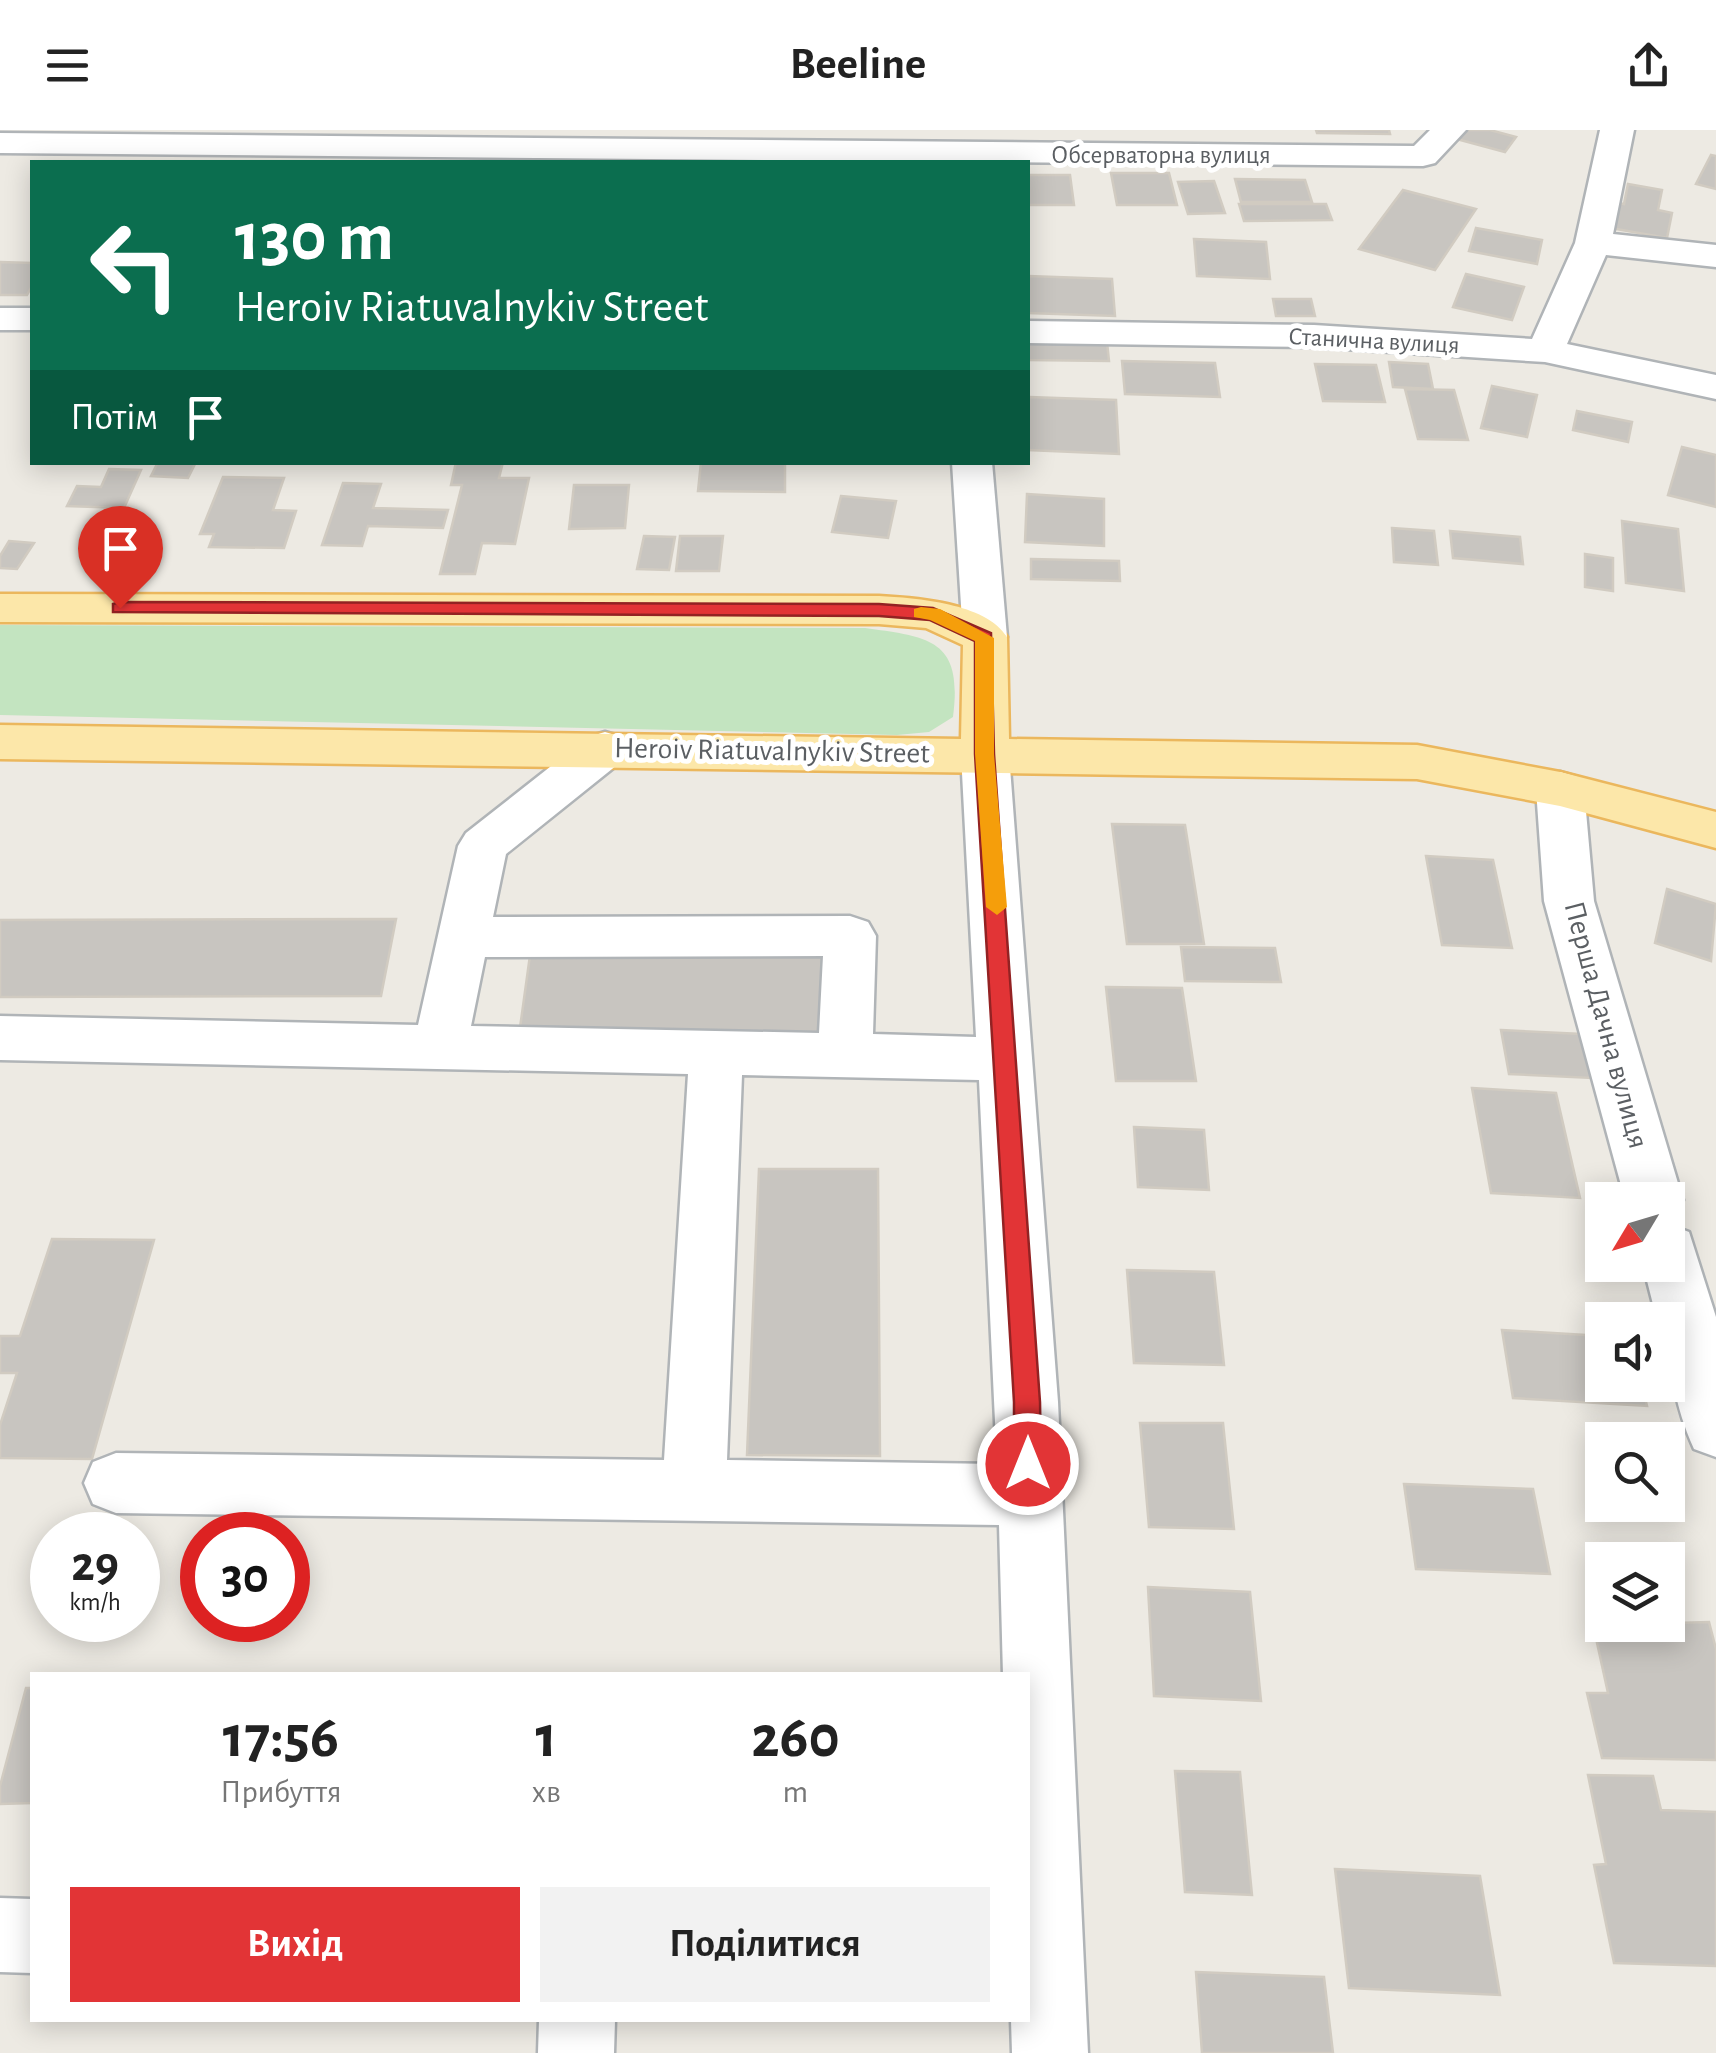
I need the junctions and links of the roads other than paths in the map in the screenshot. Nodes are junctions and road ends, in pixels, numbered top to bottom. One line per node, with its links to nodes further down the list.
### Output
1 (1449, 130): 4 (street, Обсерваторна вулиця)
2 (1617, 130): 5 (street)
3 (0, 143): 4 (street, Обсерваторна вулиця)
4 (967, 149)
5 (1594, 242): 6 (street); 10 (street)
6 (1716, 256)
7 (0, 319): 8 (street)
8 (30, 320)
9 (1030, 332): 10 (street, Станична вулиця)
10 (1545, 350): 11 (street, Станична вулиця)
11 (1716, 386)
12 (972, 465): 14 (street)
13 (0, 608): 14 (main road)
14 (985, 638): 17 (main road)
15 (0, 742): 16 (main road, Heroiv Riatuvalnykiv Street)
16 (605, 749): 17 (main road, Heroiv Riatuvalnykiv Street); 20 (street)
17 (984, 754): 18 (main road, Heroiv Riatuvalnykiv Street); 25 (street)
18 (1560, 789): 19 (main road, Heroiv Riatuvalnykiv Street); 26 (street, Перша Дачна вулиця)
19 (1716, 830)
20 (464, 937): 22 (street); 24 (street)
21 (0, 1038): 22 (street)
22 (440, 1048): 23 (street)
23 (716, 1054): 24 (street); 30 (street)
24 (845, 1056): 25 (street)
25 (1004, 1058): 31 (street)
26 (1649, 1182)
27 (1677, 1282): 28 (street)
28 (1716, 1428)
29 (116, 1483): 30 (street)
30 (694, 1489): 31 (street)
31 (1028, 1495): 34 (street)
32 (0, 1935): 33 (street)
33 (30, 1936)
34 (1038, 1951): 37 (street)
35 (578, 2022): 36 (street)
36 (576, 2053)
37 (1050, 2053)

